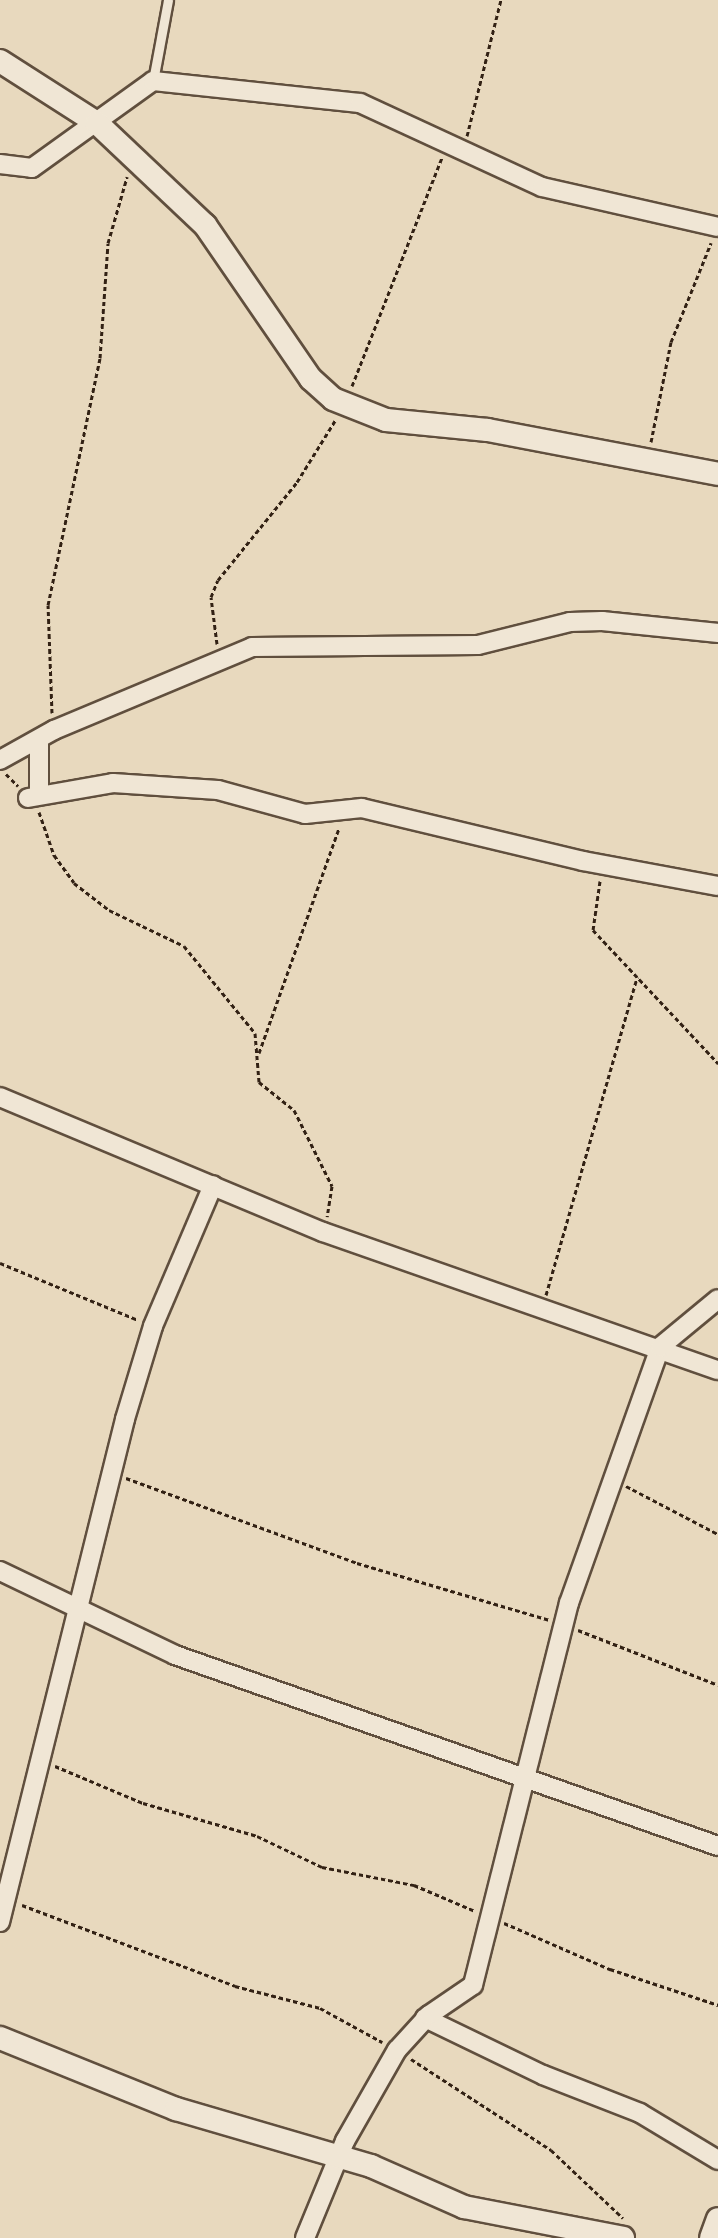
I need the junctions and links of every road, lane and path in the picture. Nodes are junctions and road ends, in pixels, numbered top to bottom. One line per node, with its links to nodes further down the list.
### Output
1 (168, 0): 4 (lane)
2 (501, 0): 6 (path)
3 (0, 61): 5 (street)
4 (153, 81): 5 (street); 6 (street)
5 (97, 123): 7 (street); 8 (street)
6 (463, 152): 9 (street)
7 (134, 155): 10 (street); 13 (path)
8 (0, 164)
9 (717, 227): 10 (path)
10 (647, 460): 11 (street)
11 (718, 474)
12 (718, 633): 13 (street)
13 (46, 734): 14 (street); 16 (street)
14 (0, 760)
15 (0, 769): 16 (path)
16 (33, 796): 17 (street); 21 (path)
17 (346, 811): 18 (street); 21 (path)
18 (603, 865): 19 (street); 20 (path)
19 (718, 886)
20 (637, 977): 22 (path); 28 (path)
21 (258, 1055): 25 (path)
22 (718, 1063)
23 (0, 1097): 24 (street)
24 (213, 1185): 25 (street); 29 (street)
25 (323, 1232): 28 (street)
26 (0, 1263): 29 (path)
27 (718, 1299): 30 (street)
28 (542, 1308): 30 (street)
29 (153, 1326): 32 (street)
30 (660, 1347): 31 (street); 33 (street)
31 (718, 1370)
32 (113, 1473): 36 (street); 37 (path)
33 (615, 1480): 34 (path); 37 (street)
34 (718, 1534)
35 (0, 1571): 36 (street)
36 (80, 1611): 39 (street); 40 (street)
37 (564, 1624): 38 (path); 40 (street)
38 (718, 1685)
39 (42, 1762): 42 (street); 43 (path)
40 (525, 1778): 41 (street); 43 (street)
41 (718, 1846)
42 (6, 1899): 44 (street); 48 (path)
43 (492, 1918): 45 (path); 46 (street)
44 (0, 1922)
45 (718, 2005)
46 (425, 2018): 48 (street); 50 (street)
47 (0, 2038): 49 (street)
48 (397, 2050): 49 (street); 52 (path)
49 (340, 2156): 52 (street); 53 (street)
50 (718, 2160)
51 (718, 2219): 54 (street)
52 (626, 2231)
53 (305, 2238)
54 (711, 2238)

